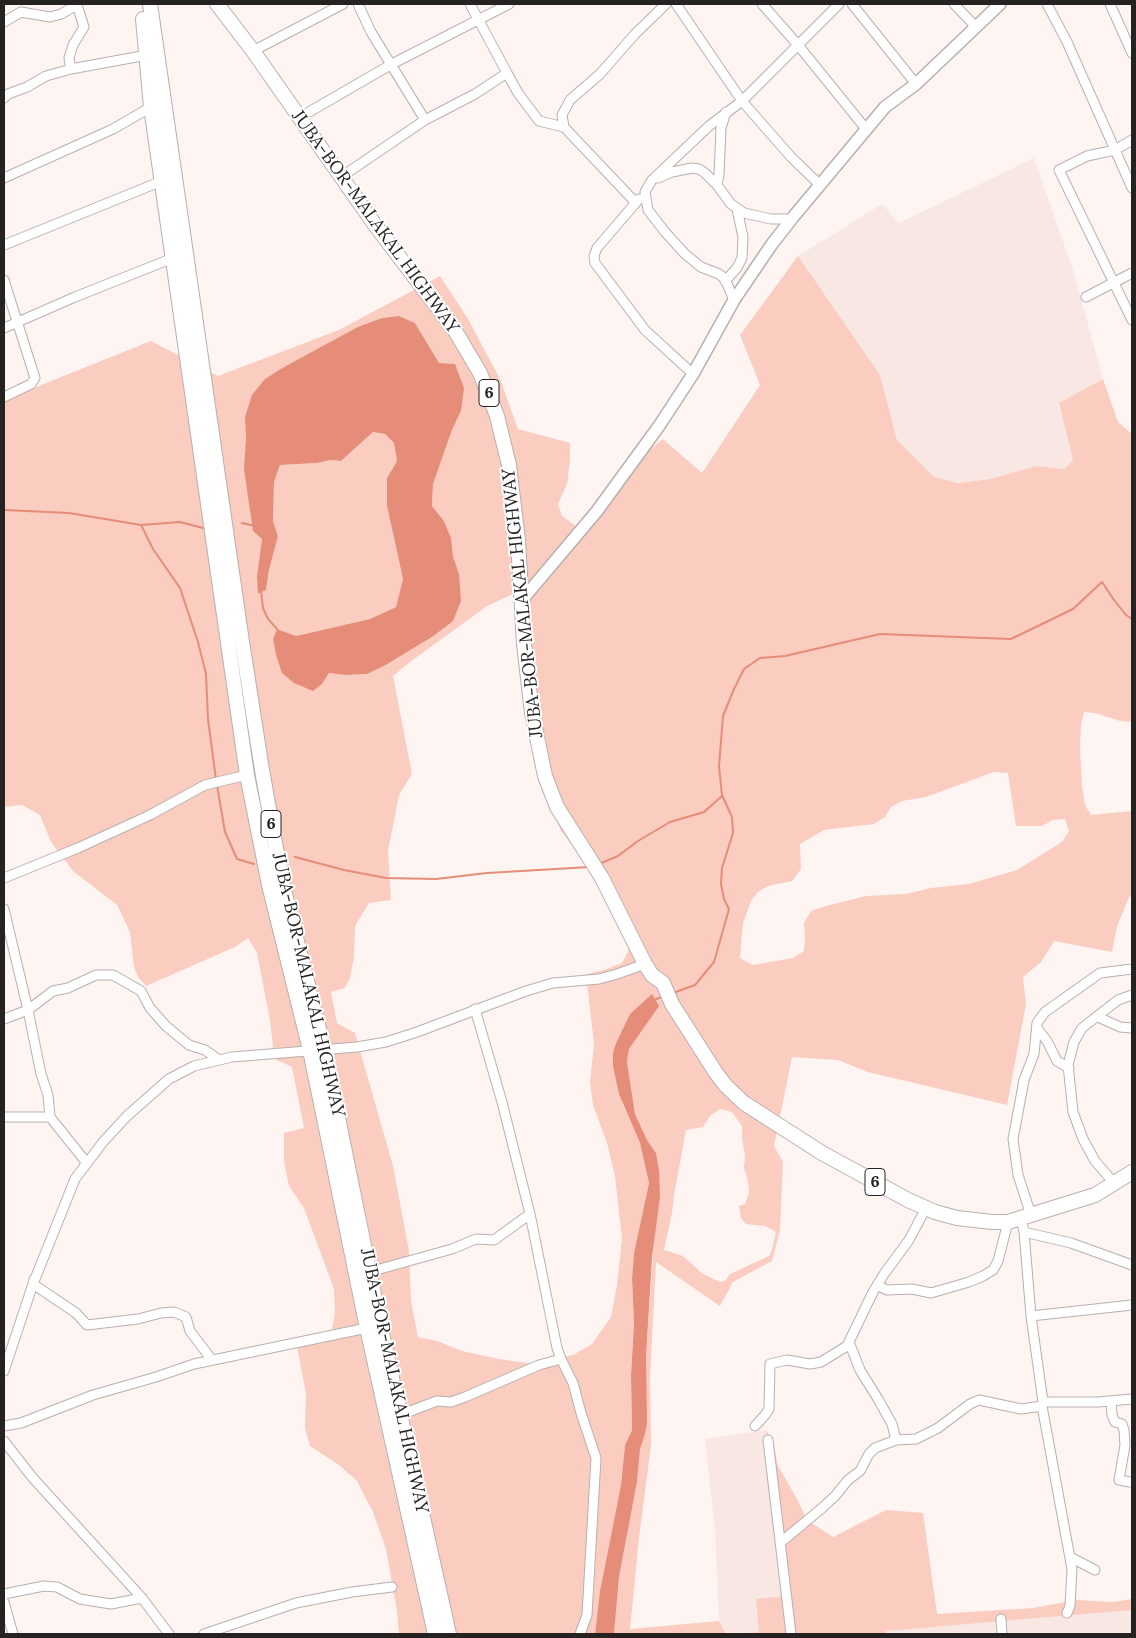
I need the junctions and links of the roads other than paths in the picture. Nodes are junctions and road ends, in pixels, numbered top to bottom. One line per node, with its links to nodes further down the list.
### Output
1 (142, 4): 23 (main road, JUBA-BOR-MALAKAL HIGHWAY / 6)
2 (150, 4): 75 (main road, JUBA-BOR-MALAKAL HIGHWAY / 6)
3 (217, 4): 21 (main road, JUBA-BOR-MALAKAL HIGHWAY / 6)
4 (343, 4): 21 (street)
5 (358, 4): 24 (street)
6 (470, 4): 17 (street)
7 (509, 4): 17 (street)
8 (666, 4): 34 (street)
9 (676, 4): 29 (street)
10 (762, 4): 20 (street)
11 (839, 4): 20 (street)
12 (852, 4): 27 (street)
13 (954, 4): 19 (street)
14 (1000, 4): 19 (street)
15 (1047, 4): 37 (street)
16 (1110, 4): 22 (street)
17 (478, 18): 24 (street); 26 (street)
18 (4, 22): 25 (street)
19 (975, 26): 27 (street)
20 (798, 45): 29 (street); 35 (street)
21 (253, 51): 38 (main road, JUBA-BOR-MALAKAL HIGHWAY / 6)
22 (1132, 53)
23 (147, 55): 25 (street); 30 (main road, JUBA-BOR-MALAKAL HIGHWAY / 6)
24 (392, 64): 31 (street); 33 (street)
25 (71, 69): 28 (street)
26 (508, 73): 33 (street); 34 (street)
27 (916, 84): 35 (street)
28 (5, 95)
29 (742, 100): 32 (street); 42 (street)
30 (150, 108): 39 (street); 41 (main road, JUBA-BOR-MALAKAL HIGHWAY / 6)
31 (309, 112)
32 (726, 112): 40 (street); 43 (street)
33 (425, 120): 38 (street)
34 (564, 127): 46 (street)
35 (866, 129): 42 (street)
36 (1132, 140): 37 (street)
37 (1115, 150): 44 (street); 54 (street)
38 (341, 177): 62 (main road, JUBA-BOR-MALAKAL HIGHWAY / 6)
39 (4, 178)
40 (652, 180): 43 (street); 45 (street)
41 (162, 182): 49 (street); 50 (main road, JUBA-BOR-MALAKAL HIGHWAY / 6)
42 (820, 184): 48 (street)
43 (717, 185): 47 (street)
44 (1132, 188)
45 (645, 192): 46 (street); 53 (street)
46 (636, 202): 60 (street)
47 (738, 209): 48 (street); 53 (street)
48 (792, 219): 56 (street)
49 (4, 245)
50 (173, 258): 58 (street); 63 (main road, JUBA-BOR-MALAKAL HIGHWAY / 6)
51 (1132, 272): 54 (street)
52 (4, 280): 58 (street)
53 (725, 281): 56 (street)
54 (1114, 282): 55 (street); 57 (street)
55 (1086, 297)
56 (734, 300): 60 (street)
57 (1132, 320)
58 (17, 323): 59 (street); 61 (street)
59 (4, 328)
60 (693, 374): 62 (street)
61 (4, 397)
62 (522, 600): 66 (main road, JUBA-BOR-MALAKAL HIGHWAY / 6)
63 (247, 775): 64 (street); 75 (main road, JUBA-BOR-MALAKAL HIGHWAY / 6)
64 (4, 878)
65 (4, 909): 70 (street)
66 (645, 964): 69 (street); 82 (main road, JUBA-BOR-MALAKAL HIGHWAY / 6)
67 (1132, 969): 73 (street)
68 (1132, 995): 71 (street)
69 (475, 1009): 75 (street); 83 (street)
70 (28, 1010): 72 (street); 76 (street); 78 (street)
71 (1098, 1017): 74 (street); 77 (street)
72 (4, 1019)
73 (1037, 1028): 77 (street); 84 (street)
74 (1132, 1028)
75 (317, 1050): 76 (street); 87 (main road, JUBA-BOR-MALAKAL HIGHWAY / 6); 92 (main road, JUBA-BOR-MALAKAL HIGHWAY / 6)
76 (219, 1060): 88 (street)
77 (1068, 1068): 81 (street)
78 (50, 1116): 79 (street); 88 (street)
79 (4, 1117)
80 (1132, 1172): 81 (main road, JUBA-BOR-MALAKAL HIGHWAY / 6)
81 (1114, 1183): 84 (main road, JUBA-BOR-MALAKAL HIGHWAY / 6)
82 (926, 1208): 84 (main road, JUBA-BOR-MALAKAL HIGHWAY / 6); 89 (street)
83 (530, 1214): 87 (street); 94 (street)
84 (1020, 1218): 85 (street); 89 (street)
85 (1024, 1232): 86 (street); 91 (street)
86 (1132, 1265)
87 (370, 1272): 100 (main road, JUBA-BOR-MALAKAL HIGHWAY / 6)
88 (33, 1284): 95 (street); 96 (street)
89 (877, 1285): 93 (street)
90 (1132, 1305): 91 (street)
91 (1031, 1316): 99 (street)
92 (367, 1328): 95 (street); 119 (main road, JUBA-BOR-MALAKAL HIGHWAY / 6)
93 (849, 1342): 102 (street); 104 (street)
94 (561, 1359): 100 (street); 121 (street)
95 (212, 1360): 101 (street)
96 (4, 1370)
97 (1132, 1399): 98 (street)
98 (1111, 1401): 99 (street); 106 (street)
99 (1043, 1404): 104 (street); 108 (street)
100 (400, 1415): 120 (main road, JUBA-BOR-MALAKAL HIGHWAY / 6)
101 (4, 1426)
102 (754, 1426)
103 (768, 1440): 107 (street)
104 (896, 1440): 107 (street)
105 (4, 1441): 112 (street)
106 (1130, 1482)
107 (780, 1543): 122 (street)
108 (1070, 1556): 109 (street); 114 (street)
109 (1095, 1570)
110 (392, 1587): 118 (street)
111 (4, 1594): 112 (street)
112 (142, 1598): 117 (street)
113 (4, 1602): 116 (street)
114 (1067, 1612)
115 (1001, 1619): 123 (street)
116 (13, 1634)
117 (168, 1634)
118 (204, 1634)
119 (435, 1634)
120 (449, 1634)
121 (580, 1634)
122 (791, 1634)
123 (1002, 1634)

